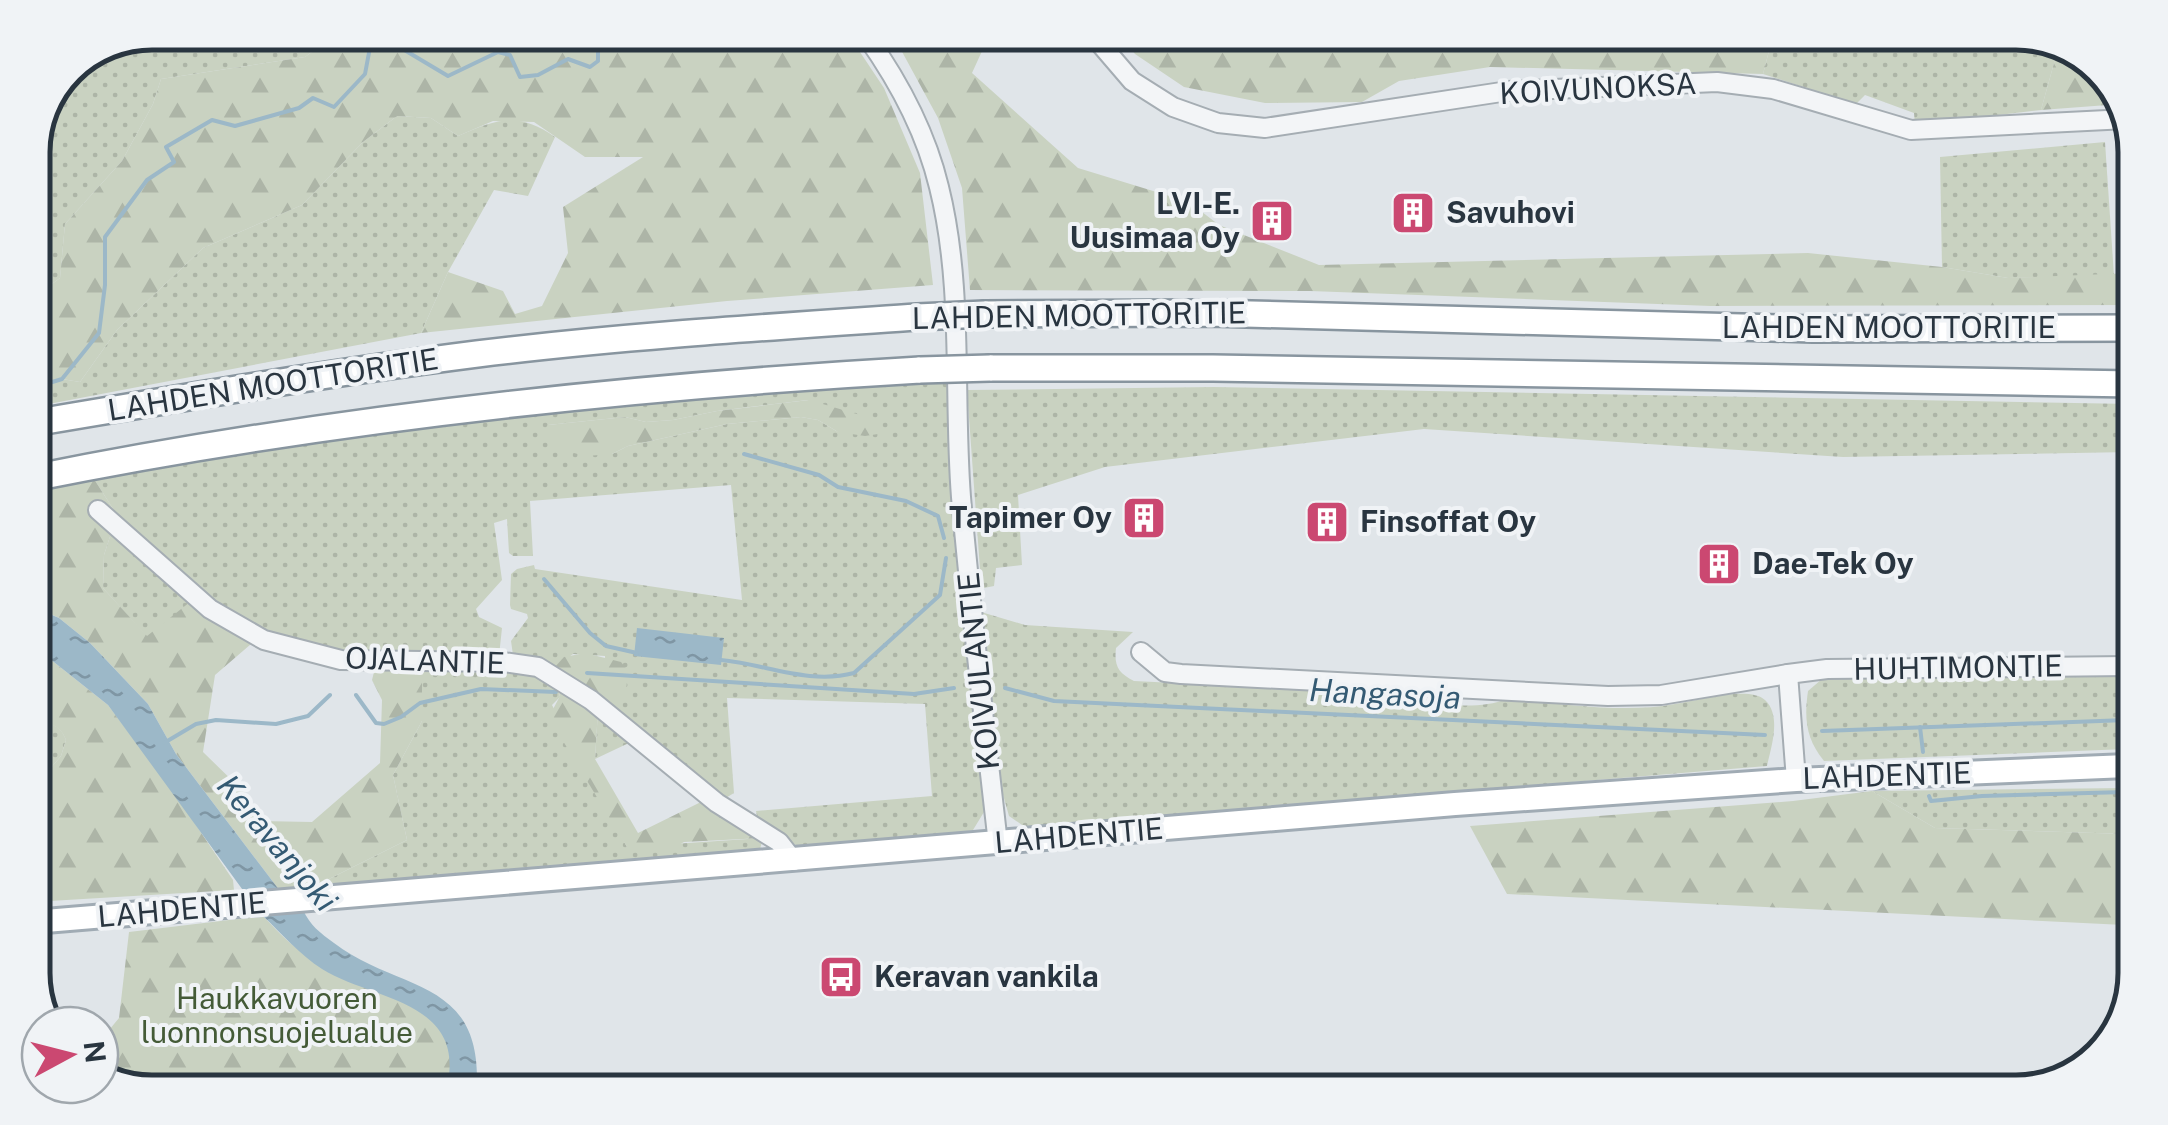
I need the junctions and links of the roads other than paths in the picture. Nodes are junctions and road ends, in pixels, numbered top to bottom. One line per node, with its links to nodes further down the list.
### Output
1 (875, 50): 14 (street, KOIVULANTIE)
2 (1105, 50): 3 (street, KOIVUNOKSA)
3 (2113, 120)
4 (2118, 328): 6 (highway, LAHDEN MOOTTORITIE, bridge)
5 (2118, 384): 7 (highway, LAHDEN MOOTTORITIE, bridge)
6 (50, 419)
7 (50, 475)
8 (98, 510): 15 (street, OJALANTIE)
9 (1142, 652): 11 (street, HUHTIMONTIE)
10 (2118, 666): 11 (street, HUHTIMONTIE)
11 (1788, 674): 13 (street)
12 (2118, 766): 13 (main road, LAHDENTIE)
13 (1796, 780): 14 (main road, LAHDENTIE)
14 (998, 844): 15 (main road, LAHDENTIE)
15 (794, 861): 16 (main road, LAHDENTIE)
16 (50, 921)

